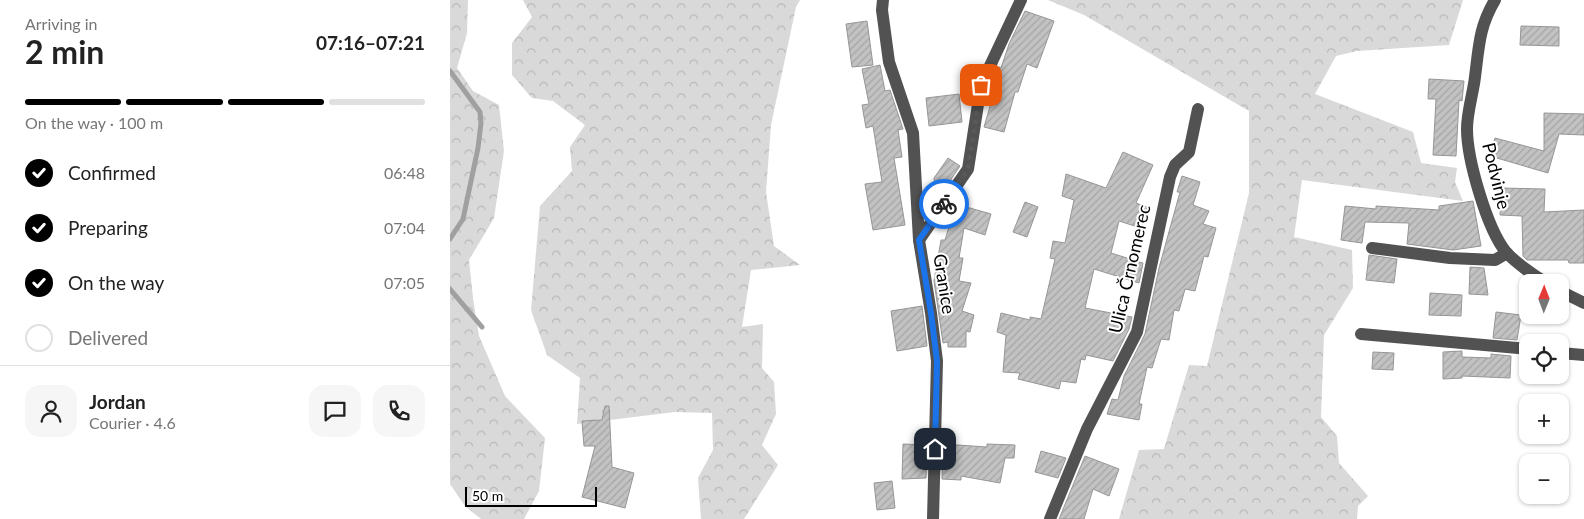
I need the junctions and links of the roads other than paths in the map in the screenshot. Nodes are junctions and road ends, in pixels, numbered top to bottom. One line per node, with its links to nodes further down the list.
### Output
1 (883, 0): 5 (street, Granice)
2 (1021, 0): 5 (street)
3 (1495, 0): 7 (street, Podvinje)
4 (1198, 108): 16 (street, Ulica Črnomerec)
5 (919, 240): 15 (street, Granice)
6 (1372, 248): 7 (street)
7 (1507, 253): 8 (street, Podvinje)
8 (1535, 274)
9 (1569, 295): 10 (street)
10 (1584, 303)
11 (1361, 334): 12 (street)
12 (1519, 348)
13 (1569, 354): 14 (street)
14 (1584, 355)
15 (933, 519)
16 (1050, 519)

